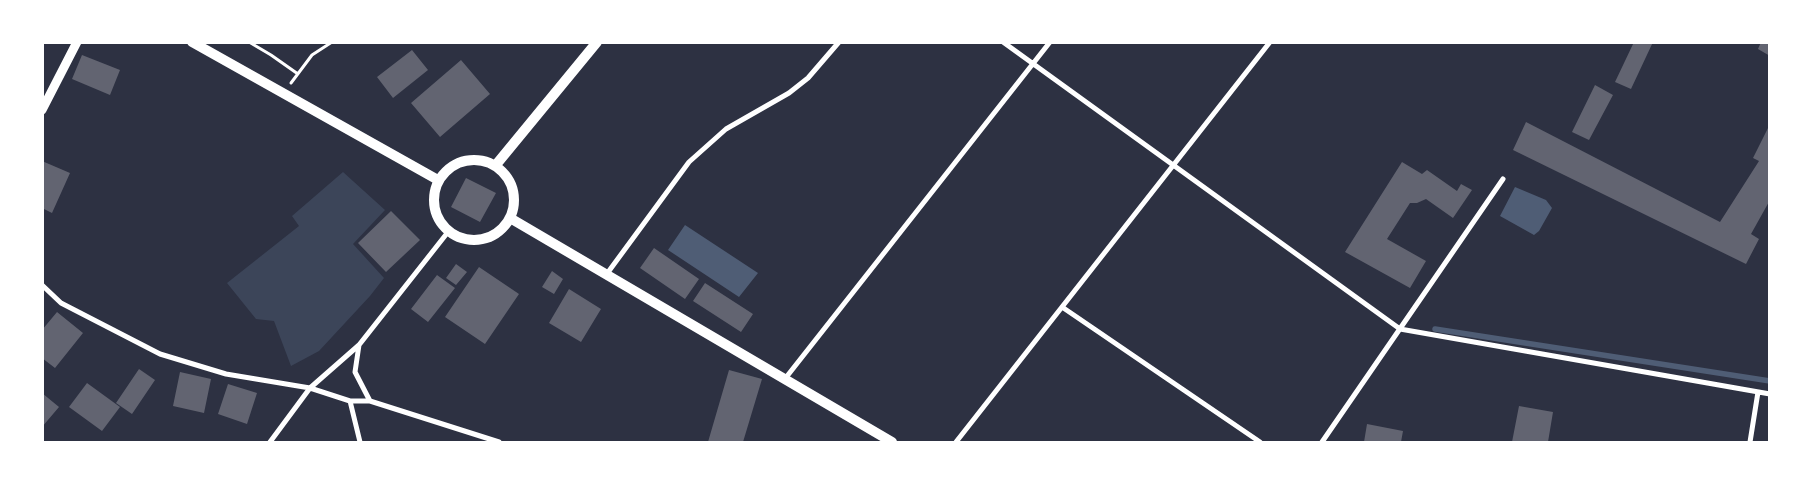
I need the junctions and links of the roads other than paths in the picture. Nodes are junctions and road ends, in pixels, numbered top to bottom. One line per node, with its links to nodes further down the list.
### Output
1 (77, 42): 9 (street)
2 (192, 42): 13 (main road)
3 (597, 42): 11 (main road)
4 (839, 42): 16 (street)
5 (1003, 42): 8 (street)
6 (1050, 42): 8 (street)
7 (1270, 42): 10 (street)
8 (1032, 64): 10 (street); 21 (street)
9 (42, 110)
10 (1173, 165): 18 (street); 19 (street)
11 (495, 166): 13 (main road); 14 (main road)
12 (1503, 179): 19 (street)
13 (438, 180): 15 (main road)
14 (510, 218): 15 (main road); 16 (main road)
15 (448, 232): 20 (street)
16 (606, 275): 21 (main road)
17 (42, 285): 22 (street)
18 (1062, 307): 31 (street); 32 (street)
19 (1400, 329): 23 (street); 33 (street)
20 (359, 345): 22 (street); 26 (street)
21 (784, 380): 30 (main road)
22 (310, 388): 25 (street); 27 (street)
23 (1758, 392): 24 (street); 34 (street)
24 (1770, 394)
25 (350, 401): 26 (street); 28 (street)
26 (370, 401): 29 (street)
27 (270, 442)
28 (360, 442)
29 (499, 442)
30 (892, 442)
31 (956, 442)
32 (1260, 442)
33 (1322, 442)
34 (1750, 442)

